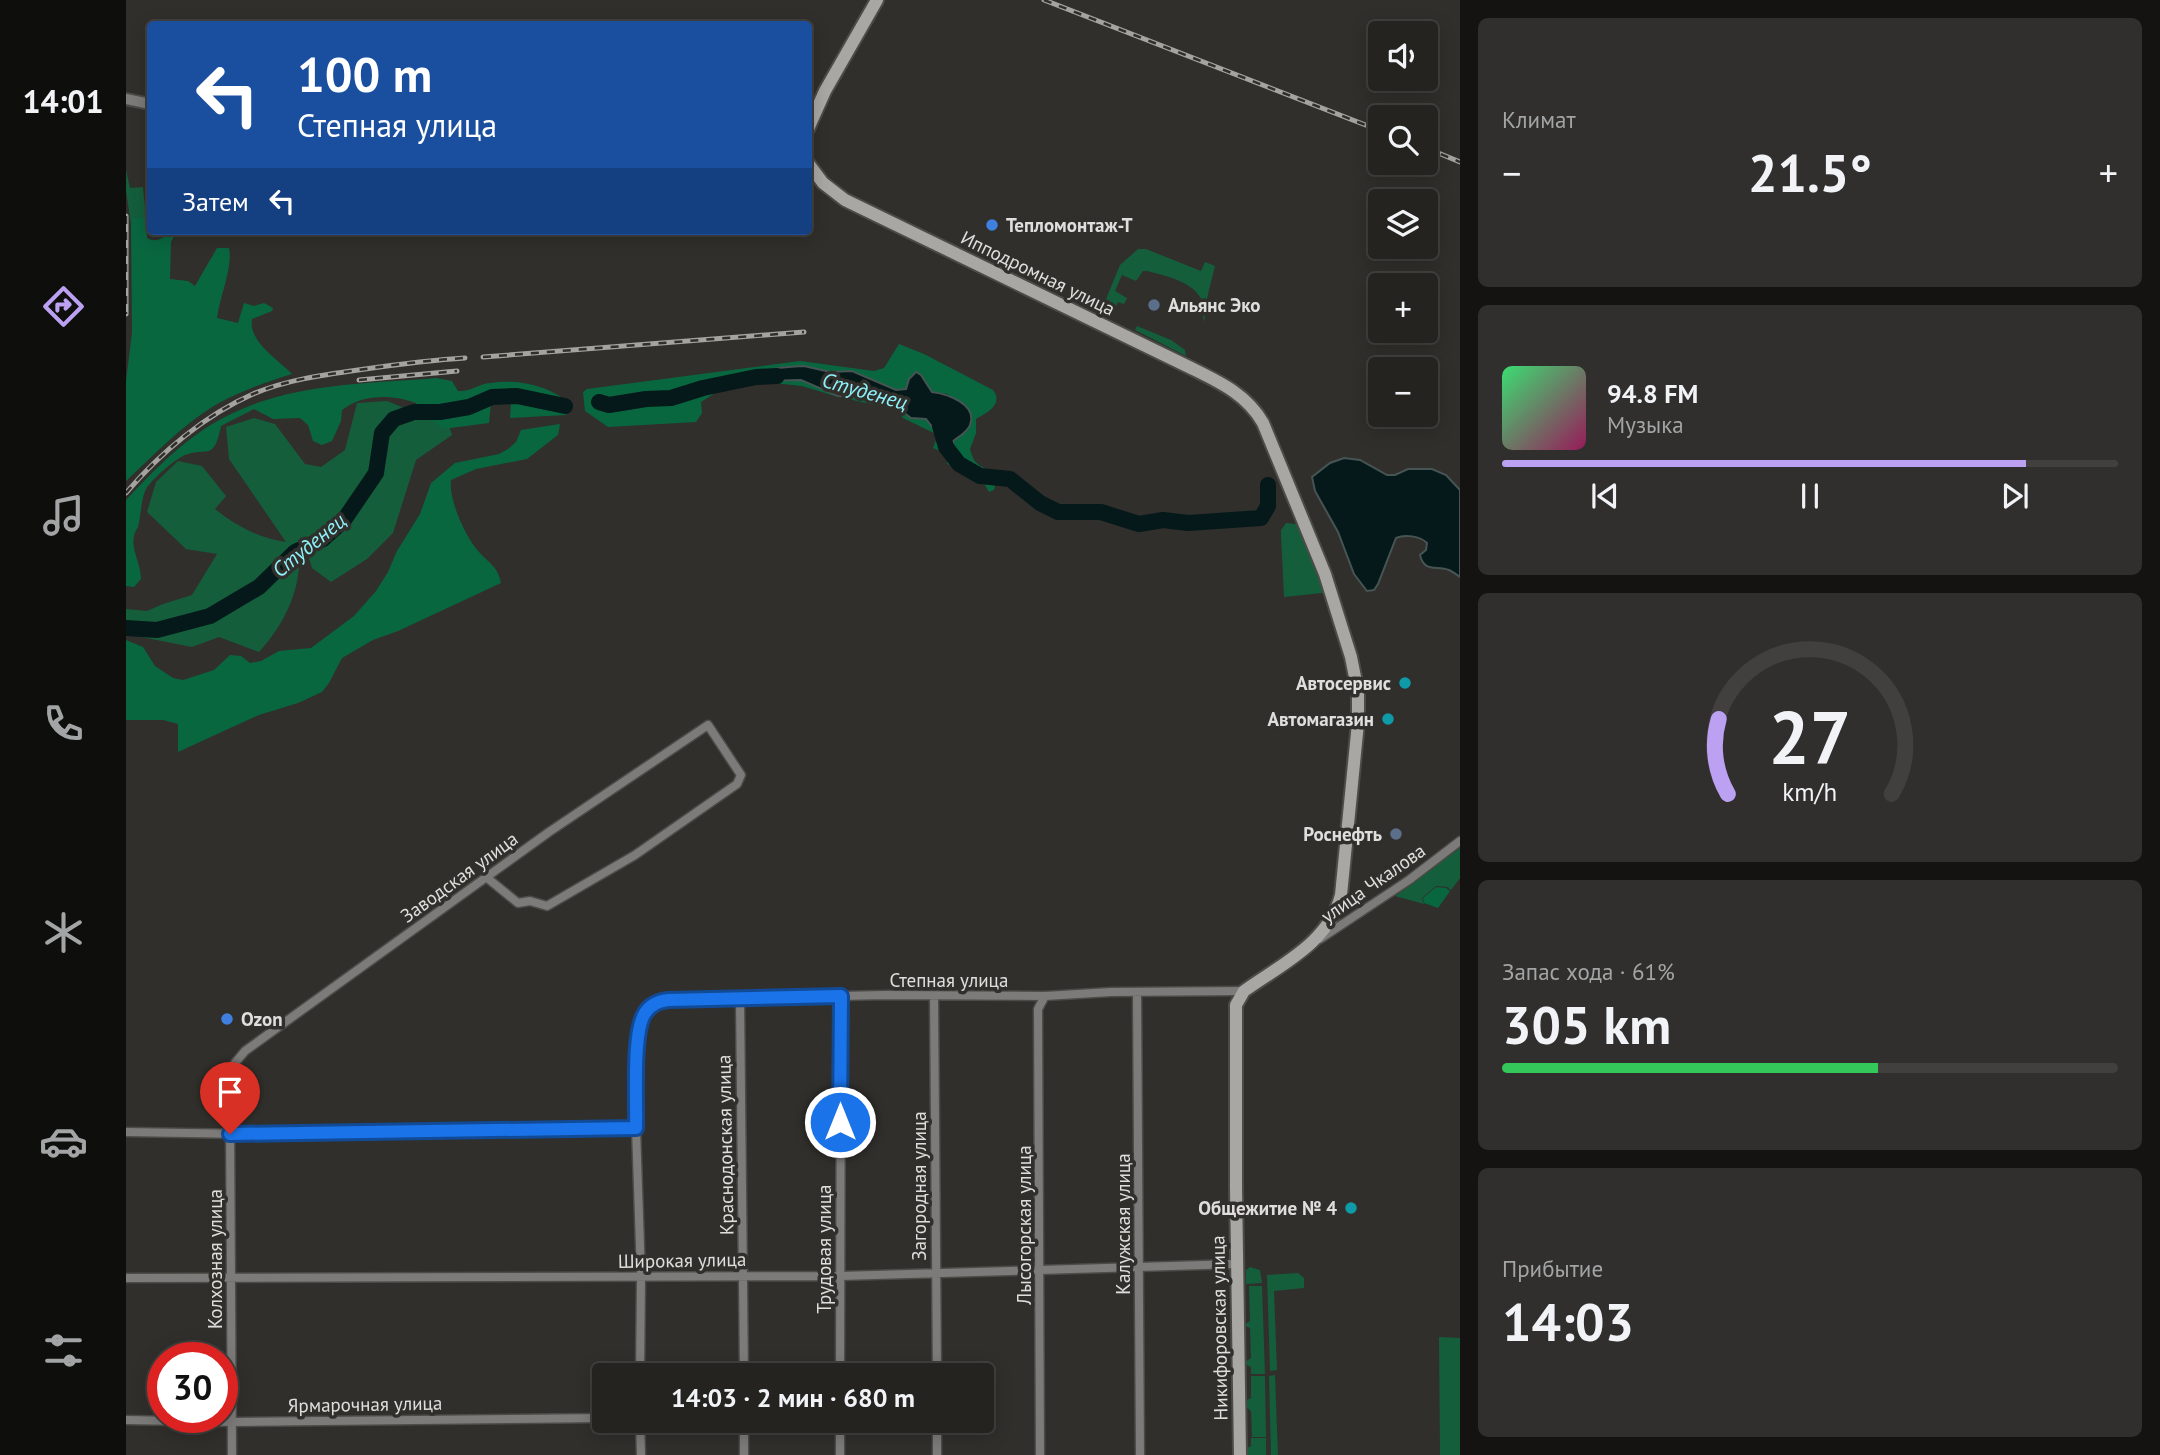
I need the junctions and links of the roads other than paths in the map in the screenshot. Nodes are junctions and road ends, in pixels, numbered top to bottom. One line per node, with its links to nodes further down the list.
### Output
1 (877, 0): 4 (main road)
2 (126, 99): 3 (street)
3 (147, 103)
4 (812, 120)
5 (812, 169): 8 (main road, Ипподромная улица)
6 (1460, 841): 8 (street, улица Чкалова)
7 (486, 877): 7 (street, Заводская улица); 15 (street, Заводская улица)
8 (1303, 950): 10 (main road)
9 (1137, 992): 10 (street, Степная улица); 13 (street, Степная улица); 20 (street, Калужская улица)
10 (1244, 992): 19 (main road, Никифоровская улица)
11 (841, 996): 12 (street, Степная улица); 14 (street, Степная улица); 25 (street, Трудовая улица)
12 (934, 996): 13 (street, Степная улица); 22 (street, Загородная улица)
13 (1045, 996): 21 (street, Лысогорская улица)
14 (740, 999): 16 (street, Степная улица); 23 (street, Краснодонская улица)
15 (235, 1063): 18 (street, Колхозная улица)
16 (636, 1128): 18 (street); 24 (street)
17 (126, 1132): 18 (street)
18 (230, 1134): 27 (street, Колхозная улица)
19 (1237, 1264): 20 (street, Широкая улица); 49 (main road, Никифоровская улица)
20 (1139, 1268): 21 (street, Широкая улица); 48 (street, Калужская улица)
21 (1040, 1271): 22 (street, Широкая улица); 47 (street, Лысогорская улица)
22 (935, 1273): 25 (street, Широкая улица); 32 (street, Загородная улица)
23 (742, 1275): 24 (street, Широкая улица); 25 (street, Широкая улица); 30 (street, Краснодонская улица)
24 (641, 1276): 27 (street, Широкая улица); 29 (street)
25 (841, 1276): 31 (street, Трудовая улица)
26 (126, 1278): 27 (street, Широкая улица)
27 (230, 1278): 28 (street, Колхозная улица)
28 (231, 1342)
29 (640, 1363)
30 (744, 1363)
31 (840, 1363)
32 (937, 1363)
33 (592, 1418): 36 (street, Ярмарочная улица)
34 (126, 1420): 35 (street, Ярмарочная улица)
35 (147, 1420)
36 (238, 1422)
37 (232, 1433): 42 (street, Колхозная улица)
38 (640, 1433): 43 (street)
39 (744, 1433): 44 (street)
40 (840, 1433): 45 (street)
41 (937, 1433): 46 (street)
42 (232, 1455)
43 (640, 1455)
44 (744, 1455)
45 (840, 1455)
46 (937, 1455)
47 (1040, 1455)
48 (1140, 1455)
49 (1240, 1455)

